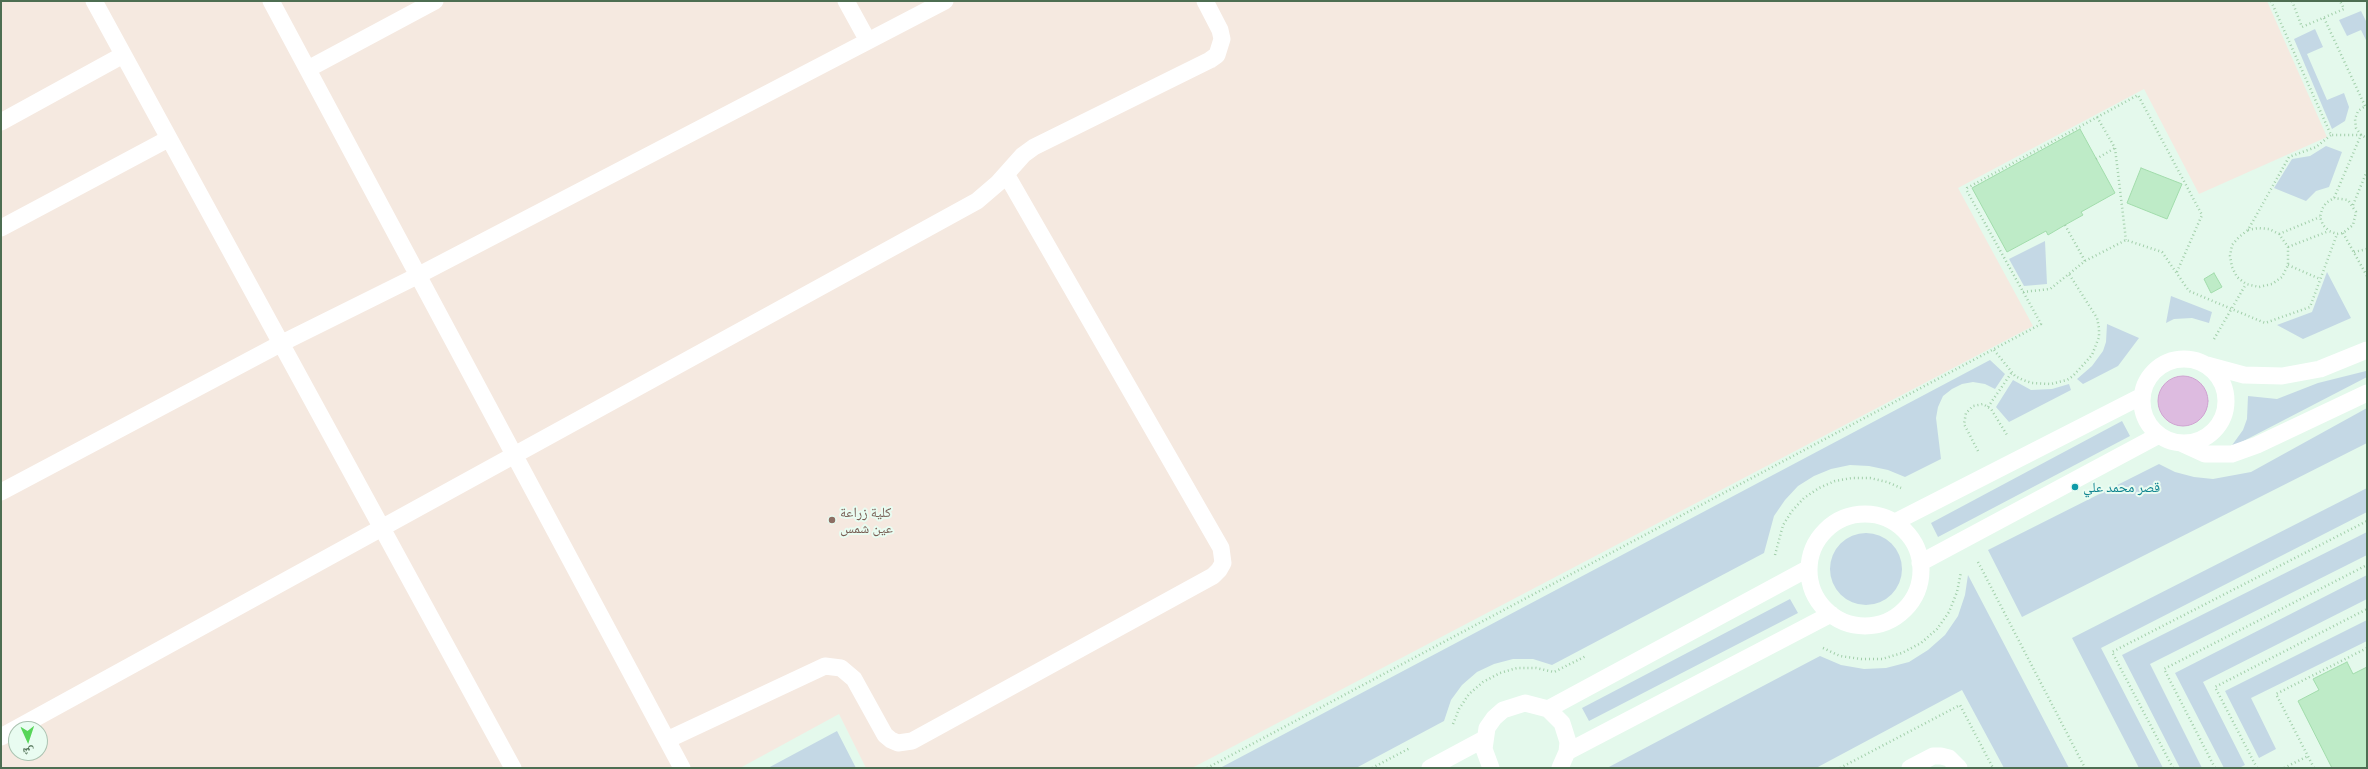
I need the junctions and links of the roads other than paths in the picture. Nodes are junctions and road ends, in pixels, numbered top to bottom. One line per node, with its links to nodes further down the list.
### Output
1 (94, 1): 8 (lane)
2 (271, 1): 9 (lane)
3 (435, 1): 9 (lane)
4 (846, 1): 7 (lane)
5 (945, 1): 7 (lane)
6 (1204, 1): 12 (lane)
7 (868, 41): 14 (lane)
8 (123, 55): 10 (lane); 11 (lane)
9 (308, 69): 14 (lane)
10 (1, 122)
11 (168, 139): 13 (lane); 15 (lane)
12 (1006, 174): 22 (lane); 32 (lane)
13 (1, 228)
14 (417, 276): 15 (lane); 22 (lane)
15 (280, 344): 23 (lane); 25 (lane)
16 (2367, 350): 17 (lane)
17 (2206, 365): 19 (lane); 21 (lane)
18 (2367, 393): 21 (lane)
19 (2142, 396): 20 (lane); 24 (lane)
20 (2159, 435): 21 (lane); 26 (lane)
21 (2181, 443)
22 (513, 456): 25 (lane); 32 (lane)
23 (1, 492)
24 (1895, 522): 26 (lane); 27 (lane)
25 (381, 528): 30 (lane); 34 (lane)
26 (1920, 563): 28 (lane)
27 (1809, 568): 28 (lane); 29 (lane)
28 (1831, 614): 33 (lane)
29 (1548, 709): 31 (lane); 33 (lane)
30 (1, 737)
31 (1484, 739): 36 (lane); 37 (lane)
32 (667, 740): 35 (lane)
33 (1568, 752): 38 (lane)
34 (513, 768)
35 (682, 768)
36 (1430, 768)
37 (1491, 768)
38 (1560, 768)
39 (1910, 768): 40 (lane)
40 (1959, 768)

